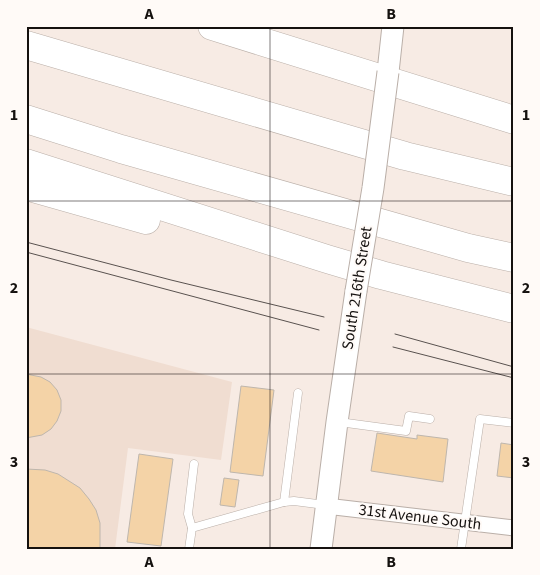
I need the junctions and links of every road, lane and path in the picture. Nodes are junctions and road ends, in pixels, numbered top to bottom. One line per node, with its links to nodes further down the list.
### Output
1 (212, 26): 5 (highway)
2 (393, 26): 13 (main road, South 216th Street, bridge)
3 (26, 45): 7 (highway)
4 (26, 119): 9 (highway)
5 (514, 120)
6 (26, 163): 10 (highway)
7 (514, 182)
8 (26, 186): 10 (highway)
9 (514, 258)
10 (514, 310)
11 (298, 393): 16 (lane)
12 (430, 419): 13 (lane)
13 (337, 422): 17 (main road, South 216th Street)
14 (514, 423): 18 (lane)
15 (194, 464): 19 (lane)
16 (284, 502): 17 (lane); 19 (lane)
17 (326, 506): 18 (street, 31st Avenue South); 22 (main road, South 216th Street)
18 (464, 522): 20 (street, 31st Avenue South); 23 (lane)
19 (192, 528): 21 (lane)
20 (514, 528)
21 (189, 549)
22 (321, 549)
23 (461, 549)

